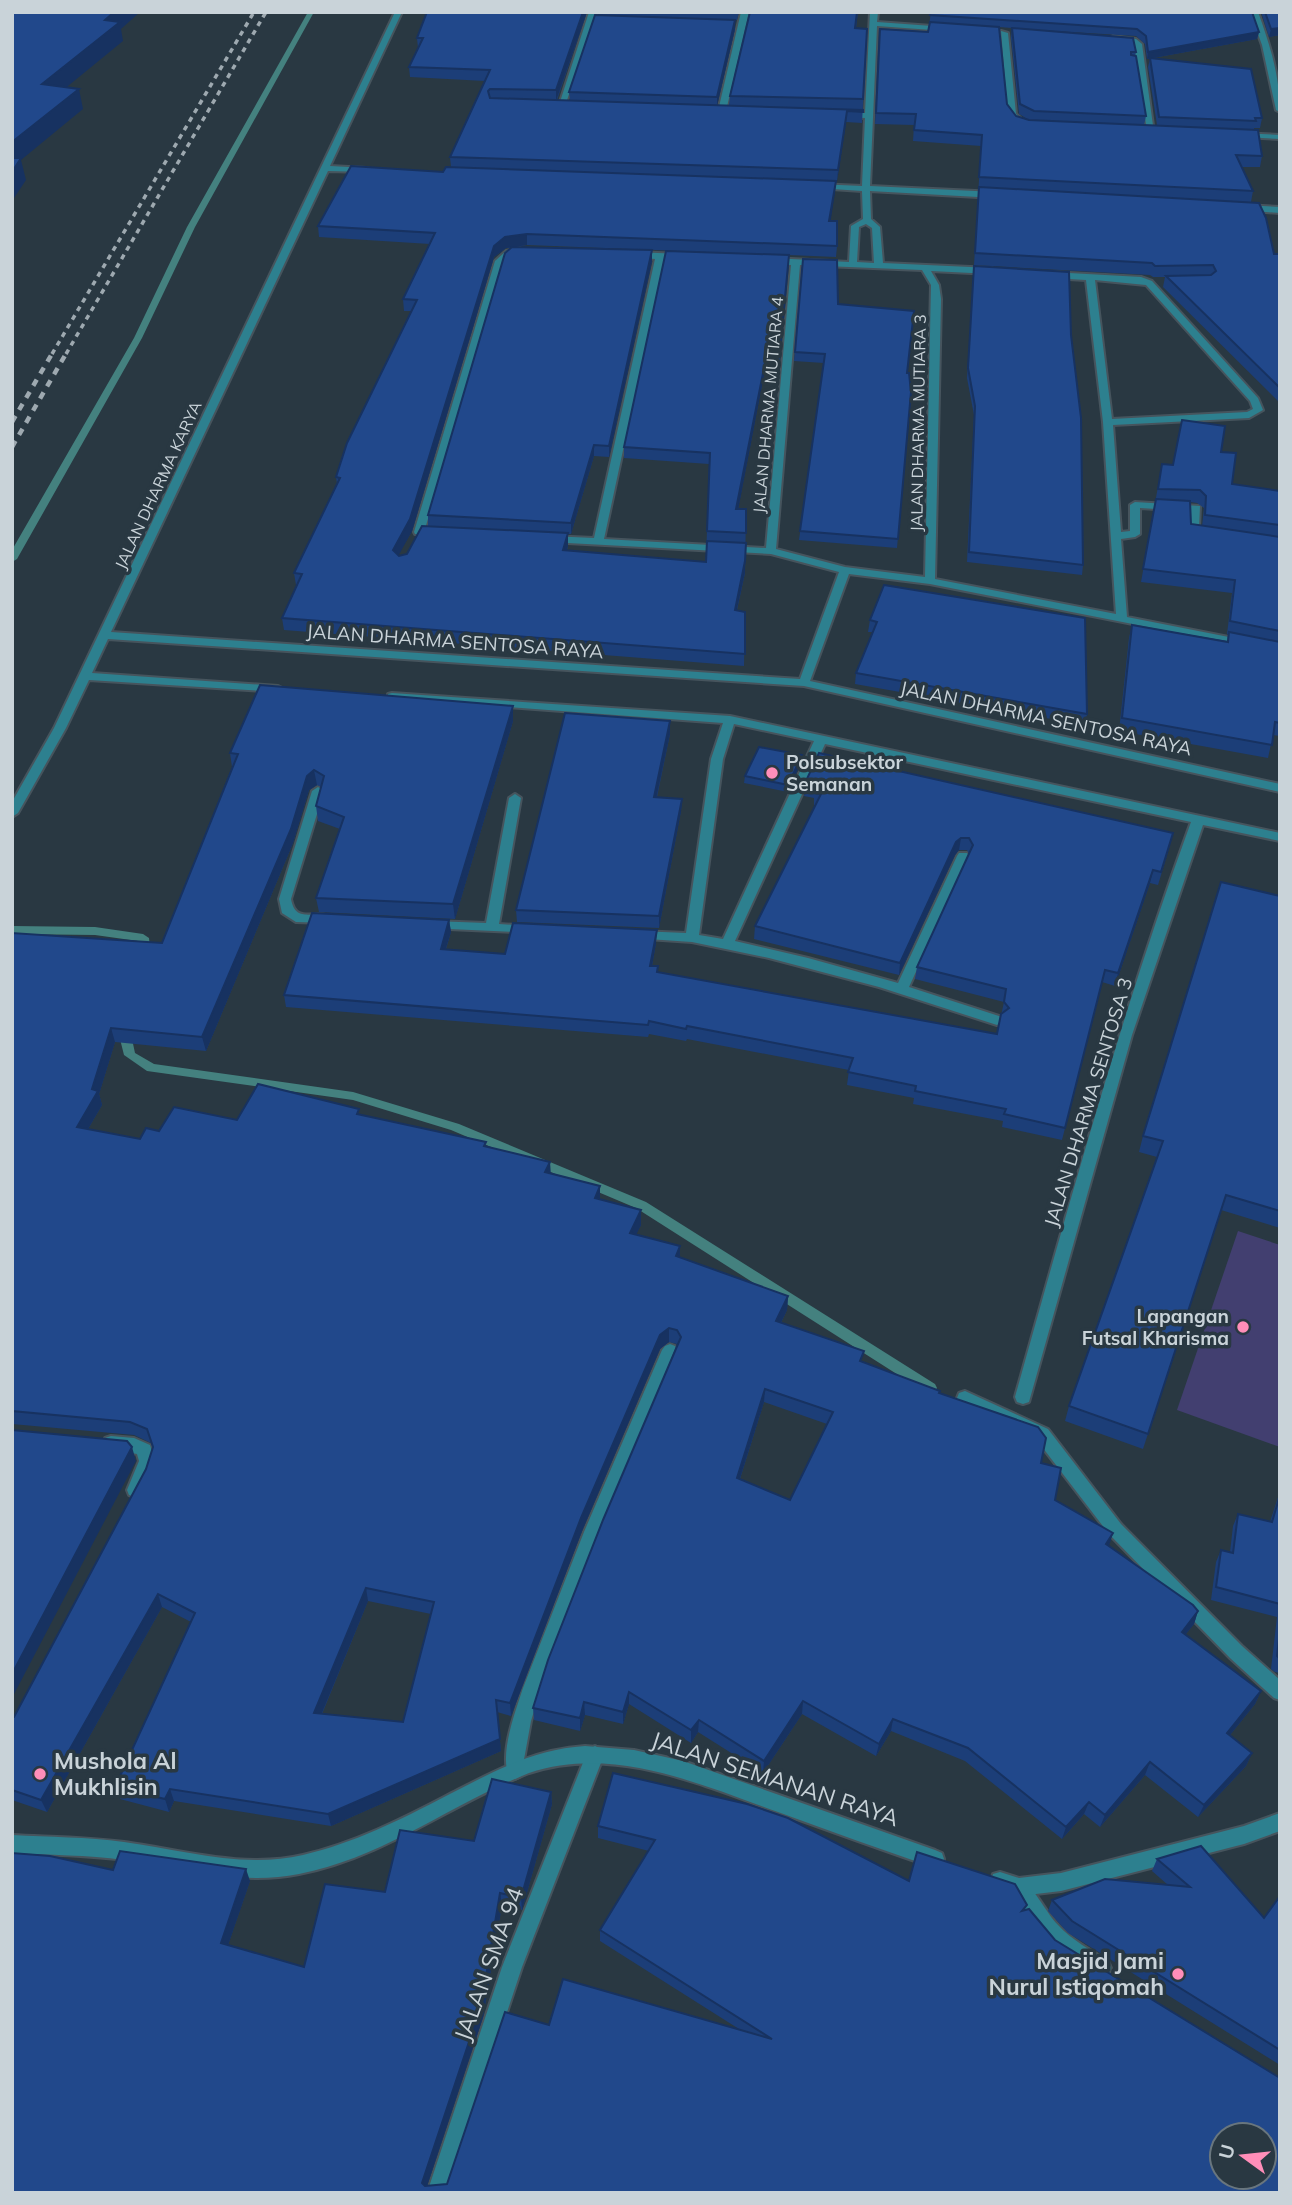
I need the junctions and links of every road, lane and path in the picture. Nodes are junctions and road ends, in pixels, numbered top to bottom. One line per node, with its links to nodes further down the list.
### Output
1 (399, 12): 32 (street, JALAN DHARMA KARYA)
2 (745, 12): 9 (street)
3 (874, 12): 8 (street)
4 (1254, 12): 16 (street)
5 (592, 16): 6 (street); 18 (street)
6 (605, 20)
7 (727, 24): 9 (street)
8 (874, 24): 10 (street); 25 (street)
9 (741, 25): 22 (street)
10 (953, 29)
11 (991, 32): 12 (street)
12 (1004, 33): 13 (street); 26 (street)
13 (1017, 34)
14 (1109, 38): 28 (street)
15 (1280, 44): 16 (street)
16 (1266, 45): 20 (street)
17 (548, 106): 18 (street)
18 (561, 106): 19 (street)
19 (575, 106)
20 (1280, 110)
21 (709, 111): 22 (street)
22 (722, 111): 23 (street)
23 (736, 111)
24 (834, 115): 25 (street)
25 (870, 116): 35 (street)
26 (1031, 126)
27 (1138, 130): 28 (street)
28 (1151, 131): 29 (street)
29 (1163, 131)
30 (1235, 135): 31 (street)
31 (1280, 136)
32 (326, 168): 33 (street); 66 (street, JALAN DHARMA KARYA)
33 (379, 170)
34 (801, 185): 35 (street)
35 (866, 187): 36 (street); 39 (street)
36 (1003, 195)
37 (1238, 208): 38 (street)
38 (1280, 210)
39 (867, 220): 46 (street); 47 (street)
40 (527, 251): 55 (street)
41 (620, 255): 42 (street)
42 (660, 257): 43 (street); 61 (street)
43 (688, 258)
44 (755, 261): 45 (street)
45 (796, 262): 46 (street); 62 (street, JALAN DHARMA MUTIARA 4)
46 (853, 263): 47 (street)
47 (879, 265): 48 (street)
48 (925, 268): 49 (street); 64 (street, JALAN DHARMA MUTIARA 3)
49 (1008, 272)
50 (1035, 274): 51 (street)
51 (1090, 277): 52 (street); 54 (street)
52 (1149, 283): 53 (street); 54 (street)
53 (1164, 283)
54 (1108, 422): 58 (street)
55 (419, 532): 56 (street); 60 (street)
56 (452, 534)
57 (1218, 535): 58 (street)
58 (1116, 536): 65 (street)
59 (532, 538): 61 (street)
60 (414, 542)
61 (598, 542): 62 (street)
62 (771, 551): 63 (street)
63 (845, 570): 64 (street); 69 (street)
64 (930, 581): 65 (street)
65 (1122, 620): 67 (street)
66 (103, 635): 68 (street, JALAN DHARMA KARYA); 69 (street, JALAN DHARMA SENTOSA RAYA)
67 (1280, 650)
68 (84, 676): 70 (street); 77 (street, JALAN DHARMA KARYA)
69 (804, 683): 74 (street, JALAN DHARMA SENTOSA RAYA)
70 (286, 689)
71 (383, 696): 72 (street)
72 (730, 720): 73 (street); 86 (street)
73 (820, 741): 78 (street); 87 (street)
74 (1280, 788)
75 (318, 791): 81 (street)
76 (515, 798): 83 (street)
77 (12, 813)
78 (1198, 821): 79 (street); 91 (street, JALAN DHARMA SENTOSA 3)
79 (1280, 837)
80 (963, 856): 88 (street)
81 (338, 920)
82 (422, 925): 83 (street)
83 (492, 928): 84 (street)
84 (545, 931)
85 (625, 935): 86 (street)
86 (692, 938): 87 (street)
87 (727, 944): 88 (street)
88 (902, 988): 89 (street)
89 (996, 1020)
90 (670, 1350): 97 (street)
91 (1023, 1397)
92 (965, 1398): 95 (street)
93 (95, 1441): 94 (street)
94 (129, 1501)
95 (1280, 1692)
96 (595, 1755): 97 (street, JALAN SEMANAN RAYA); 100 (street, JALAN SEMANAN RAYA); 104 (street, JALAN SMA 94)
97 (515, 1770): 99 (street, JALAN SEMANAN RAYA)
98 (1280, 1822): 102 (street)
99 (12, 1844)
100 (953, 1865)
101 (979, 1874): 102 (street)
102 (1019, 1887): 103 (street)
103 (1114, 1977)
104 (436, 2193)

